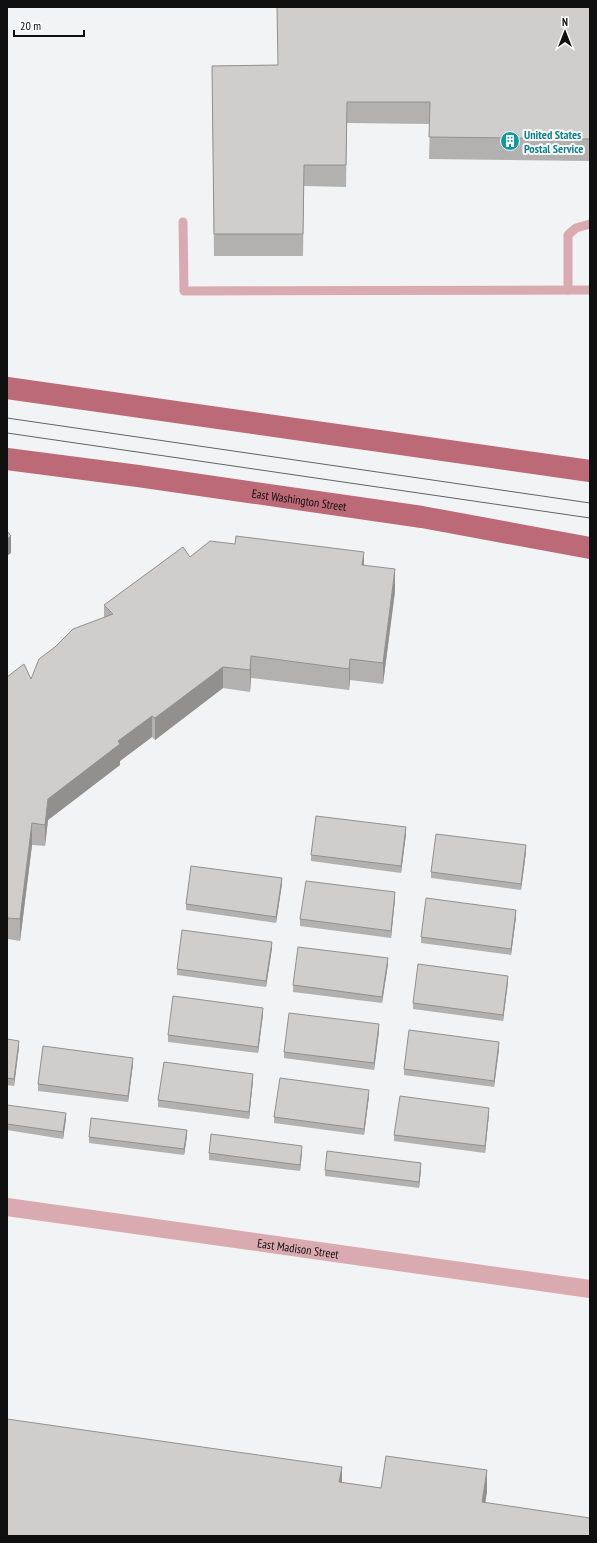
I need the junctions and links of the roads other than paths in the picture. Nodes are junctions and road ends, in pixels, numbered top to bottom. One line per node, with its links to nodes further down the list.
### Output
1 (183, 222): 3 (lane)
2 (590, 224): 3 (lane)
3 (568, 290): 4 (lane)
4 (590, 290)
5 (7, 388): 7 (main road)
6 (7, 460): 8 (main road, East Washington Street)
7 (590, 471)
8 (590, 548)
9 (7, 1207): 10 (street, East Madison Street)
10 (590, 1289)

